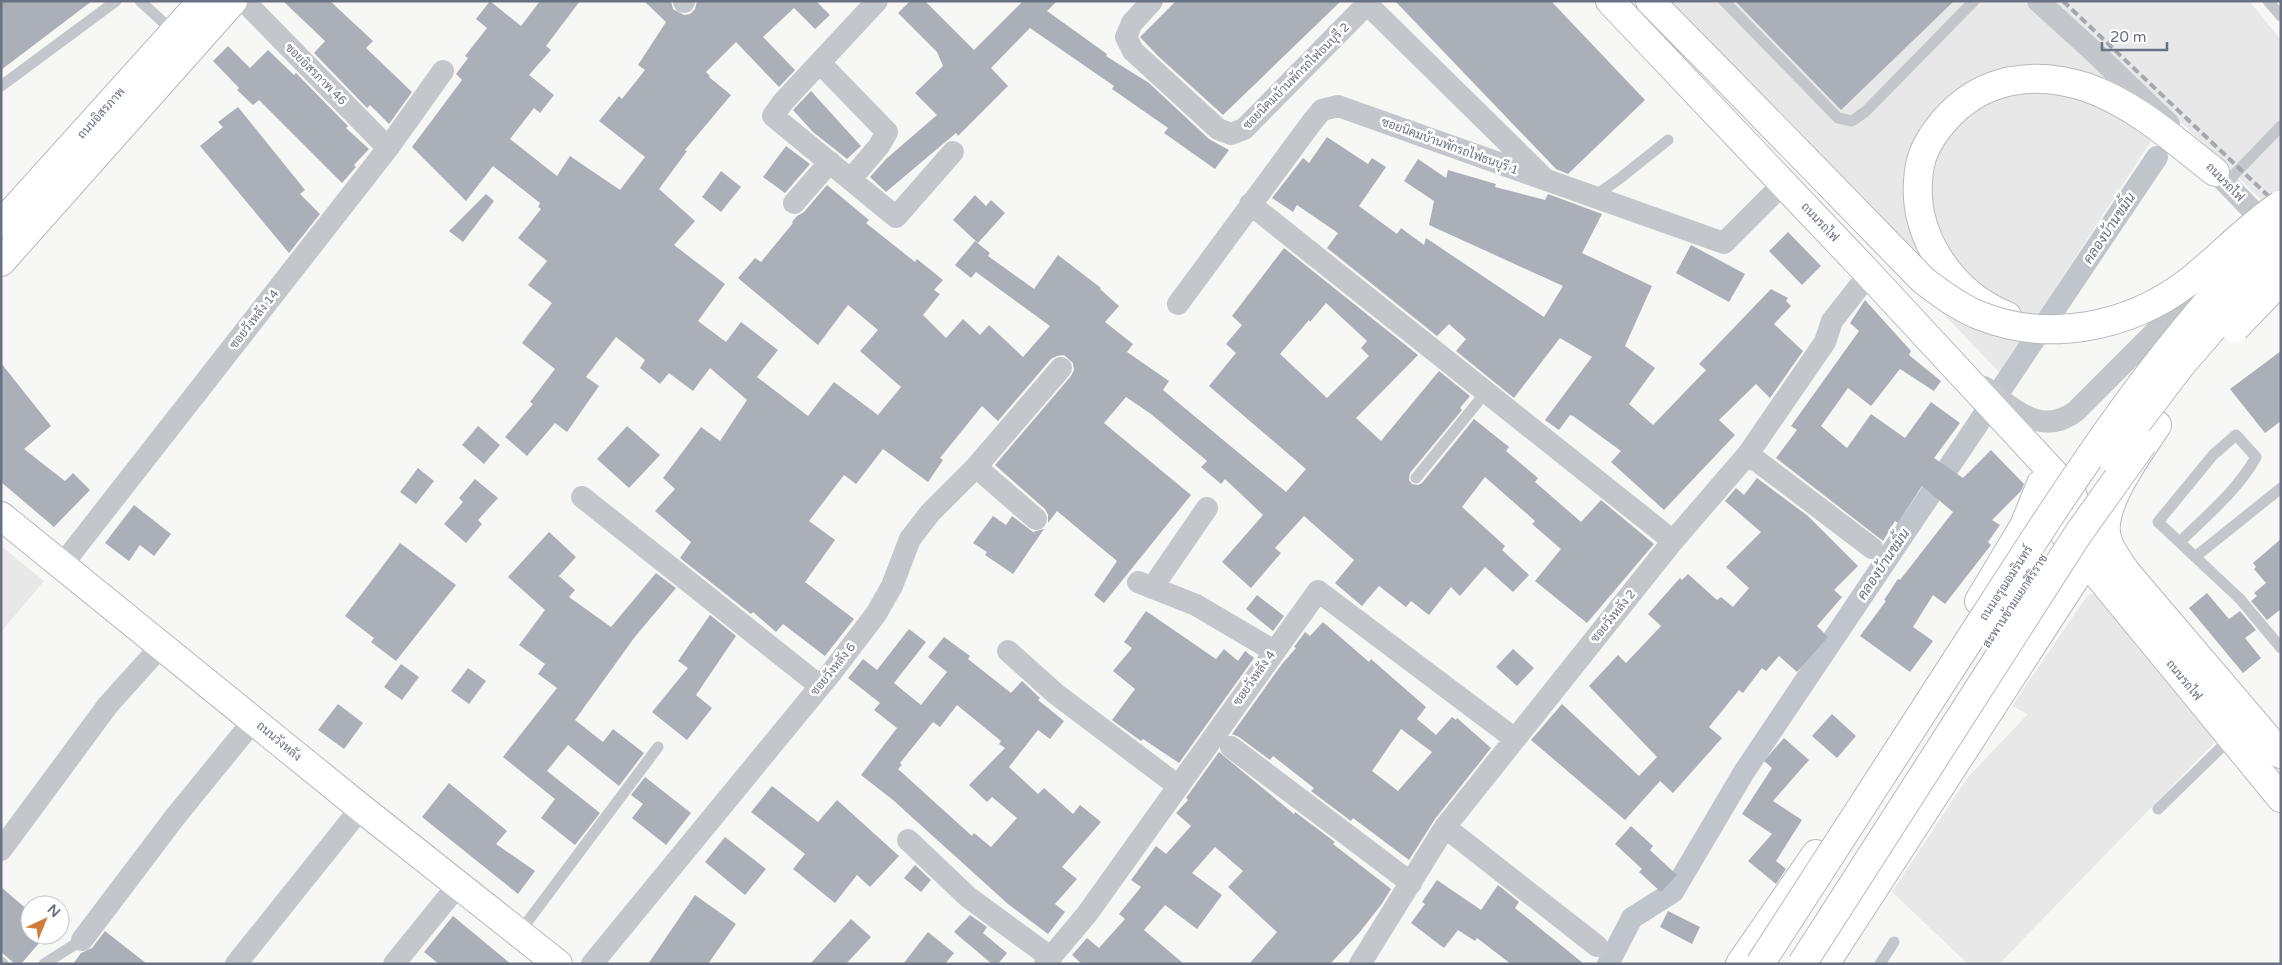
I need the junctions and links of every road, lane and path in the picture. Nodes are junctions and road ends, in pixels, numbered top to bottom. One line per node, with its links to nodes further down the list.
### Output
1 (116, 1): 19 (lane)
2 (140, 1): 16 (lane)
3 (202, 1): 16 (main road, ถนนอิสรภาพ)
4 (234, 1): 35 (main road)
5 (244, 1): 23 (street, ซอยอิสรภาพ 46)
6 (1152, 1): 13 (street, ซอยนิคมบ้านพักรถไฟธนบุรี 2)
7 (1610, 1): 29 (main road, ถนนรถไฟ)
8 (1650, 1): 38 (main road, bridge)
9 (1724, 1): 10 (lane)
10 (1974, 1)
11 (2038, 1): 22 (street)
12 (2268, 1): 15 (lane)
13 (1369, 3): 28 (street)
14 (869, 4): 17 (street)
15 (2281, 16)
16 (174, 32): 33 (main road, ถนนอิสรภาพ)
17 (820, 63): 25 (street); 27 (street)
18 (443, 71): 23 (street, ซอยวังหลัง 14)
19 (1, 86)
20 (2281, 126): 26 (lane)
21 (1668, 140): 30 (lane)
22 (2183, 144): 26 (main road); 38 (main road, bridge)
23 (388, 148): 58 (street, ซอยวังหลัง 14)
24 (953, 152): 27 (street)
25 (830, 162): 27 (street); 31 (street)
26 (2221, 178): 34 (street, ถนนรถไฟ)
27 (851, 179)
28 (1546, 180): 30 (street, ซอยนิคมบ้านพักรถไฟธนบุรี 1); 32 (street, ซอยนิคมบ้านพักรถไฟธนบุรี 1)
29 (1784, 183): 30 (street, ซอยนิคมบ้านพักรถไฟธนบุรี 1); 36 (main road, ถนนรถไฟ)
30 (1593, 197)
31 (794, 203)
32 (1250, 204): 37 (street, ซอยนิคมบ้านพักรถไฟธนบุรี 1); 40 (street)
33 (1, 224)
34 (2278, 242): 38 (main road, bridge); 41 (street); 42 (main road, bridge); 91 (main road, ถนนอรุณอมรินทร์, bridge); 92 (main road, สะพานข้ามแยกศิริราช, bridge)
35 (1, 262)
36 (1869, 274): 41 (main road, ถนนรถไฟ); 44 (street, ซอยวังหลัง 2)
37 (1178, 304)
38 (2054, 330)
39 (1062, 368): 45 (street, ซอยวังหลัง 6)
40 (1486, 392): 46 (lane); 53 (street)
41 (2014, 419): 43 (main road, ถนนรถไฟ)
42 (2157, 425): 69 (main road, bridge); 93 (main road, bridge)
43 (2028, 445): 47 (main road, ถนนรถไฟ); 57 (main road, ถนนรถไฟ)
44 (1748, 454): 53 (street, ซอยวังหลัง 2); 55 (street)
45 (976, 466): 52 (street); 63 (street, ซอยวังหลัง 6)
46 (1416, 478)
47 (2041, 484): 57 (main road, ถนนรถไฟ); 90 (main road)
48 (2281, 488): 56 (lane)
49 (582, 497): 63 (street)
50 (1207, 508): 62 (street)
51 (1, 516): 58 (main road, ถนนวังหลัง)
52 (1036, 519)
53 (1673, 541): 66 (street, ซอยวังหลัง 2)
54 (2180, 542): 54 (lane); 56 (lane)
55 (1872, 548)
56 (2196, 557): 60 (lane)
57 (2087, 560): 65 (main road, ถนนรถไฟ); 94 (main road)
58 (62, 564): 59 (main road, ถนนวังหลัง)
59 (162, 646): 64 (main road, ถนนวังหลัง); 76 (street)
60 (2281, 648)
61 (1008, 651): 70 (street)
62 (1274, 651): 66 (street, ซอยวังหลัง 4); 70 (street, ซอยวังหลัง 4)
63 (820, 686): 88 (street, ซอยวังหลัง 6)
64 (254, 720): 72 (main road, ถนนวังหลัง); 80 (street)
65 (2231, 738): 71 (main road, ถนนรถไฟ); 73 (lane)
66 (1515, 739): 74 (street, ซอยวังหลัง 2)
67 (658, 747): 79 (lane)
68 (1232, 747): 77 (street)
69 (2281, 754)
70 (1178, 786): 83 (street, ซอยวังหลัง 4)
71 (2281, 798)
72 (360, 808): 78 (main road, ถนนวังหลัง); 85 (street)
73 (2158, 809)
74 (1445, 827): 77 (street, ซอยวังหลัง 2); 82 (street)
75 (908, 840): 83 (street)
76 (1, 850)
77 (1411, 883): 89 (street, ซอยวังหลัง 2)
78 (458, 885): 79 (main road, ถนนวังหลัง); 86 (street)
79 (519, 933): 87 (main road, ถนนวังหลัง)
80 (82, 940): 84 (lane)
81 (1894, 942): 95 (lane)
82 (1597, 946)
83 (1047, 960)
84 (44, 964)
85 (236, 964)
86 (394, 964)
87 (558, 964)
88 (592, 964)
89 (1360, 964)
90 (1740, 964)
91 (1760, 964)
92 (1780, 964)
93 (1802, 964)
94 (1825, 964)
95 (1880, 964)

